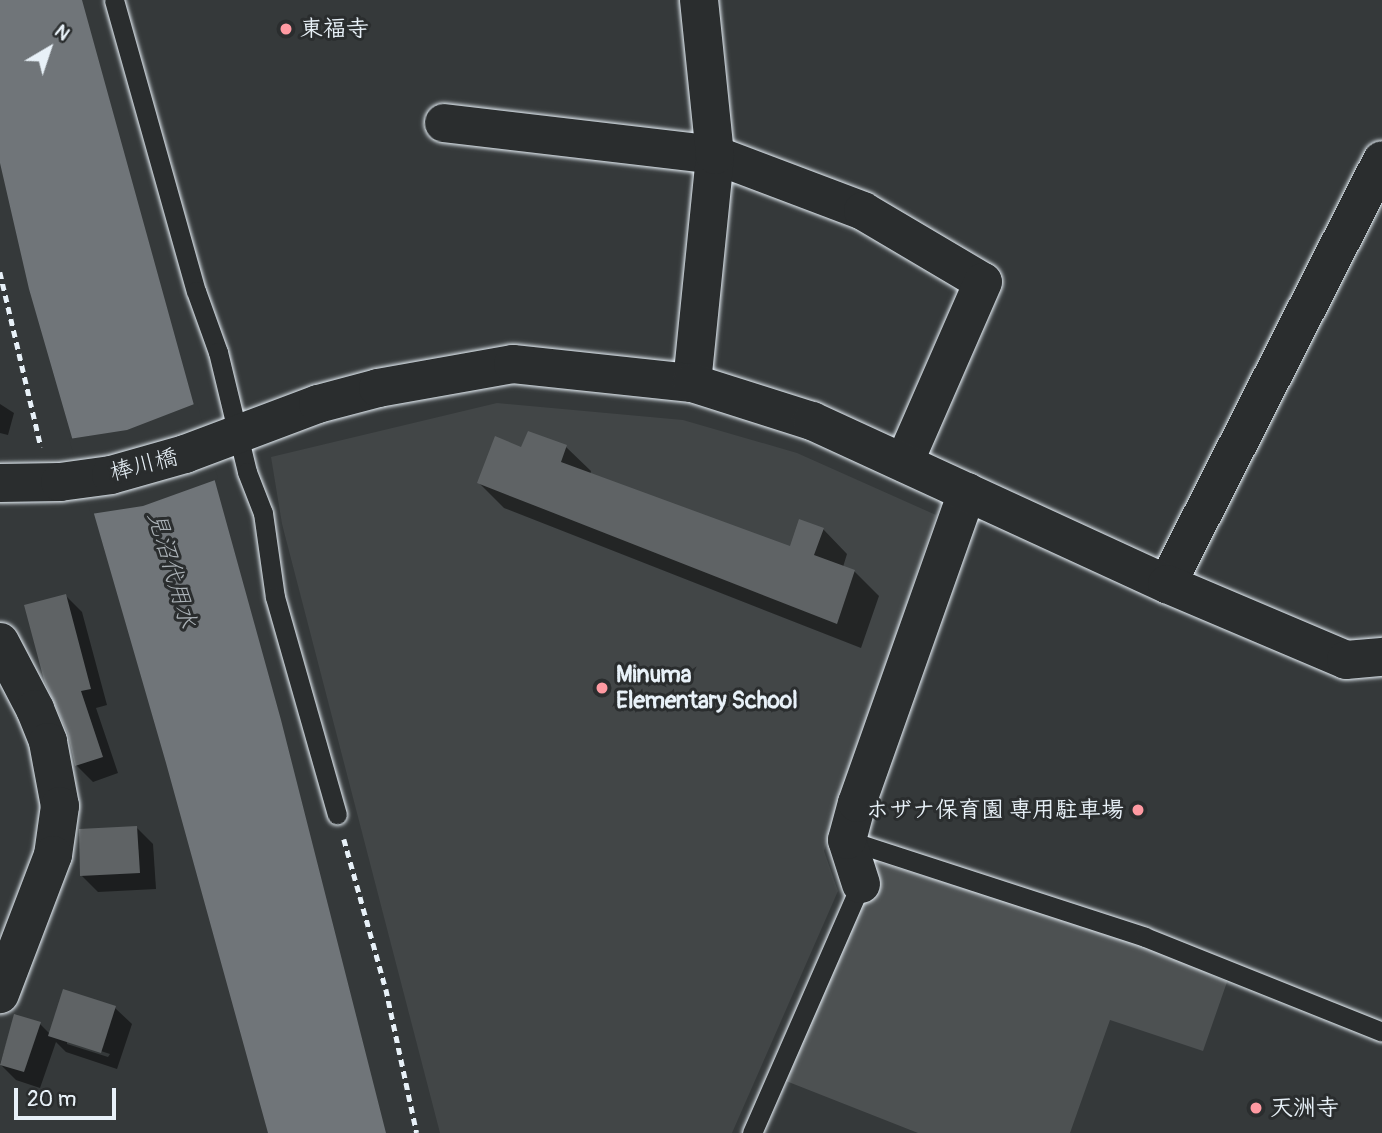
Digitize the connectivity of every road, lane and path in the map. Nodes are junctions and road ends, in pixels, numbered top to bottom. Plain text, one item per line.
1 (114, 0) edge
2 (699, 0) edge
3 (443, 123) dead end
4 (715, 155) junction
5 (1382, 161) edge
6 (0, 272) edge
7 (691, 383) junction
8 (232, 435) junction
9 (904, 463) junction
10 (53, 482) junction
11 (0, 483) edge
12 (967, 492) junction
13 (1167, 584) junction
14 (0, 642) edge
15 (1364, 658) edge
16 (1382, 680) edge
17 (337, 814) joint
18 (847, 840) junction
19 (861, 884) joint
20 (0, 994) edge
21 (1382, 1032) edge
22 (417, 1133) edge
23 (752, 1133) edge

1 - 8 lane
2 - 4 street
3 - 4 street
4 - 7 street
4 - 9 street
5 - 13 street
6 - 10 path
7 - 8 street, 棒川橋
7 - 9 street, 棒川橋
8 - 10 street, 棒川橋
8 - 17 lane
9 - 12 street, 棒川橋
10 - 11 street, 棒川橋
12 - 13 street, 棒川橋
12 - 18 street
13 - 15 street, 棒川橋
14 - 20 street
15 - 16 street, 棒川橋
17 - 22 path
18 - 19 street
18 - 21 lane
19 - 23 lane

